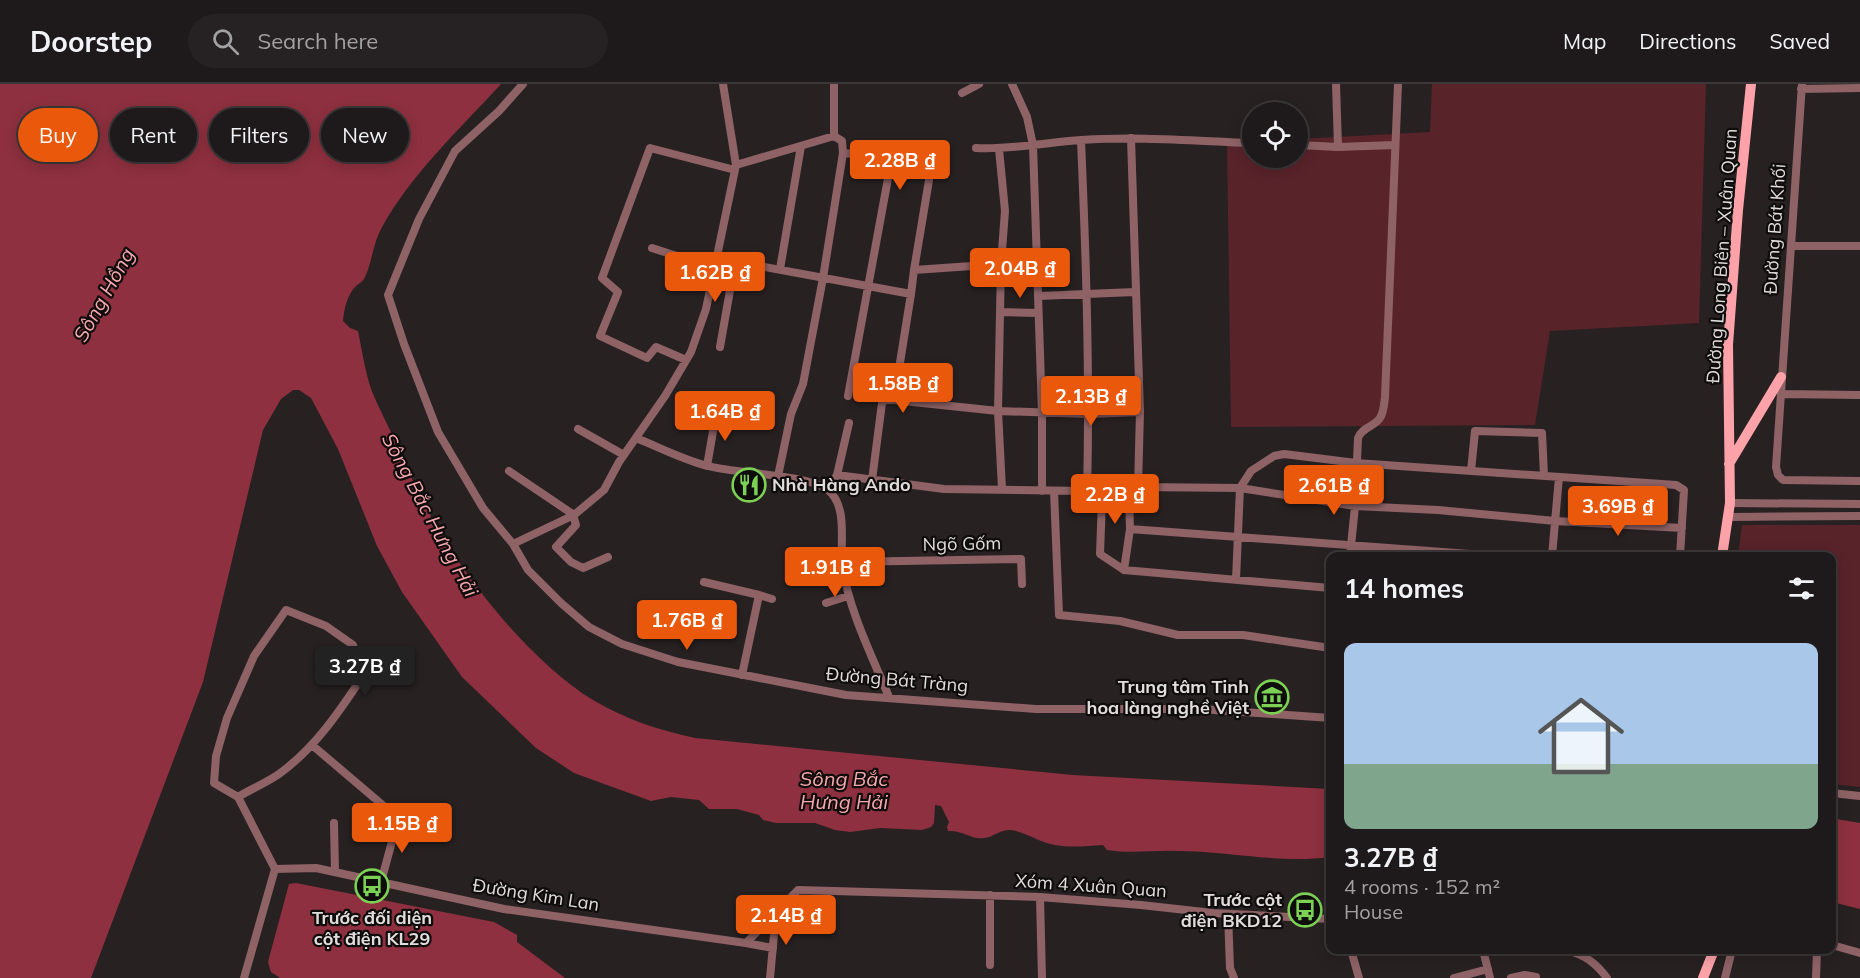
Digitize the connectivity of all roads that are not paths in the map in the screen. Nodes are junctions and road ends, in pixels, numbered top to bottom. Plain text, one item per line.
1 (523, 84) edge
2 (723, 84) edge
3 (834, 84) edge
4 (979, 84) edge
5 (1011, 84) edge
6 (1336, 84) edge
7 (1398, 84) edge
8 (1751, 84) edge
9 (1802, 86) edge
10 (1860, 88) edge
11 (962, 93) dead end
12 (834, 136) junction
13 (1131, 138) junction
14 (1081, 140) junction
15 (1242, 143) edge
16 (1395, 144) junction
17 (1033, 145) junction
18 (801, 146) junction
19 (1308, 146) edge
20 (1338, 147) junction
21 (976, 148) dead end
22 (999, 149) junction
23 (843, 153) junction
24 (735, 167) junction
25 (929, 180) dead end
26 (1791, 246) junction
27 (1860, 246) edge
28 (652, 248) dead end
29 (716, 258) junction
30 (735, 262) junction
31 (1001, 264) junction
32 (714, 268) junction
33 (780, 269) junction
34 (914, 270) junction
35 (823, 278) junction
36 (869, 287) junction
37 (1135, 292) junction
38 (911, 294) junction
39 (1087, 294) junction
40 (1038, 296) junction
41 (1002, 312) junction
42 (1038, 313) junction
43 (720, 347) dead end
44 (686, 360) junction
45 (1781, 377) junction
46 (1780, 394) junction
47 (1860, 395) edge
48 (848, 396) dead end
49 (894, 400) junction
50 (998, 411) junction
51 (1140, 412) junction
52 (1042, 413) junction
53 (716, 414) dead end
54 (1089, 414) junction
55 (849, 423) dead end
56 (578, 429) dead end
57 (636, 438) junction
58 (624, 455) junction
59 (1356, 463) junction
60 (1729, 464) junction
61 (707, 466) junction
62 (509, 471) dead end
63 (1471, 471) junction
64 (778, 476) junction
65 (837, 476) junction
66 (1544, 476) junction
67 (1559, 477) junction
68 (872, 480) junction
69 (1860, 481) edge
70 (1138, 487) junction
71 (1240, 488) junction
72 (1002, 489) junction
73 (828, 490) junction
74 (1042, 491) junction
75 (1054, 491) junction
76 (1087, 491) junction
77 (1129, 496) junction
78 (1102, 500) junction
79 (1730, 503) junction
80 (1860, 504) edge
81 (1355, 506) junction
82 (574, 515) junction
83 (1860, 516) edge
84 (1728, 517) junction
85 (1555, 521) junction
86 (1682, 528) junction
87 (1130, 529) junction
88 (1239, 538) junction
89 (513, 544) junction
90 (1351, 546) junction
91 (1350, 552) edge
92 (1439, 552) edge
93 (1552, 552) edge
94 (1680, 552) edge
95 (1723, 552) edge
96 (608, 557) dead end
97 (842, 562) junction
98 (1124, 570) junction
99 (1236, 579) junction
100 (704, 582) dead end
101 (1022, 584) dead end
102 (1326, 588) edge
103 (759, 595) junction
104 (848, 596) junction
105 (772, 599) dead end
106 (826, 603) dead end
107 (1326, 647) edge
108 (742, 675) junction
109 (889, 697) junction
110 (1326, 718) edge
111 (312, 745) junction
112 (1836, 793) edge
113 (1860, 796) edge
114 (238, 797) junction
115 (334, 823) dead end
116 (403, 826) junction
117 (424, 828) dead end
118 (275, 869) junction
119 (335, 872) junction
120 (381, 882) junction
121 (990, 895) junction
122 (1040, 897) junction
123 (776, 912) junction
124 (1228, 914) junction
125 (1326, 919) edge
126 (746, 943) junction
127 (1836, 946) edge
128 (773, 948) junction
129 (1860, 953) edge
130 (1352, 954) edge
131 (1484, 954) edge
132 (1582, 954) edge
133 (1712, 954) edge
134 (1731, 954) edge
135 (1817, 954) edge
136 (990, 965) dead end
137 (1488, 969) junction
138 (1536, 977) edge
139 (244, 978) edge
140 (770, 978) edge
141 (1042, 978) edge
142 (1234, 978) edge
143 (1359, 978) edge
144 (1454, 978) edge
145 (1490, 978) edge
146 (1511, 978) edge
147 (1607, 978) edge
148 (1703, 978) edge
149 (1725, 978) edge
150 (1816, 978) edge

1 - 89 street, Đường Bát Tràng
2 - 24 street
3 - 12 street
4 - 11 street
5 - 17 street
6 - 20 street
7 - 16 street
8 - 60 main road, Đường Long Biên – Xuân Quan
9 - 10 street
9 - 26 street, Đường Bát Khối
12 - 18 street
12 - 23 street
13 - 14 street
13 - 15 street
13 - 37 street
14 - 17 street
14 - 39 street
16 - 20 street
16 - 59 street
17 - 22 street
17 - 40 street
18 - 24 street
18 - 33 street
19 - 20 street
21 - 22 street
22 - 31 street
23 - 35 street
23 - 36 street
24 - 29 street
24 - 44 street
25 - 34 street
26 - 27 street
26 - 45 street, Đường Bát Khối
28 - 32 street
29 - 30 street
29 - 32 street
30 - 33 street
30 - 43 street
31 - 34 street
31 - 41 street
32 - 44 street
33 - 35 street
34 - 38 street
35 - 36 street
35 - 64 street
36 - 38 street
36 - 48 street
37 - 39 street
37 - 51 street
38 - 49 street
39 - 40 street
39 - 54 street
40 - 42 street
41 - 42 street
41 - 50 street
42 - 52 street
44 - 57 street
45 - 46 street, Đường Bát Khối
45 - 60 main road
46 - 47 street
46 - 69 street, Đường Bát Khối
49 - 50 street
49 - 68 street
50 - 52 street
50 - 72 street
51 - 54 street
51 - 70 street
52 - 54 street
52 - 74 street
53 - 61 street
54 - 76 street
55 - 65 street
56 - 58 street
57 - 58 street
57 - 61 street
58 - 82 street
59 - 63 street
59 - 71 street
59 - 81 street
60 - 79 main road, Đường Long Biên – Xuân Quan
61 - 64 street
62 - 82 street
63 - 66 street
63 - 66 street
64 - 73 street
65 - 68 street
65 - 73 street
66 - 67 street
67 - 85 street
67 - 86 street
68 - 72 street
70 - 71 street
70 - 77 street
71 - 81 street
71 - 88 street
72 - 74 street
73 - 97 street
74 - 75 street
75 - 76 street
75 - 107 street
76 - 78 street
77 - 78 street
77 - 87 street
78 - 98 street
79 - 80 street
79 - 84 main road, Đường Long Biên – Xuân Quan
81 - 85 street
81 - 90 street
82 - 89 street
82 - 96 street
83 - 84 street
84 - 95 main road, Đường Long Biên – Xuân Quan
85 - 86 street
85 - 93 street
86 - 94 street
87 - 88 street
87 - 98 street
88 - 90 street
88 - 99 street
89 - 108 street, Đường Bát Tràng
90 - 91 street
90 - 92 street
97 - 101 street, Ngõ Gốm
97 - 104 street
98 - 99 street
99 - 102 street
100 - 103 street
103 - 105 street
103 - 108 street
104 - 106 street
104 - 109 street
108 - 109 street, Đường Bát Tràng
109 - 110 street, Đường Bát Tràng
111 - 114 street
111 - 114 street
111 - 116 street
112 - 113 street
114 - 118 street
115 - 119 street
116 - 117 street
116 - 120 street
118 - 119 street, Đường Kim Lan
118 - 139 street
119 - 120 street, Đường Kim Lan
120 - 126 street, Đường Kim Lan
121 - 122 street, Xóm 4 Xuân Quan
121 - 123 street, Xóm 4 Xuân Quan
121 - 136 street
122 - 124 street, Xóm 4 Xuân Quan
122 - 141 street
123 - 126 street
123 - 128 street
124 - 125 street, Xóm 4 Xuân Quan
124 - 142 street
126 - 128 street, Đường Kim Lan
127 - 129 street
128 - 140 street
130 - 143 street
131 - 137 street
132 - 147 street
133 - 148 main road
134 - 149 street
135 - 150 street
137 - 144 street
137 - 145 street
138 - 146 street

